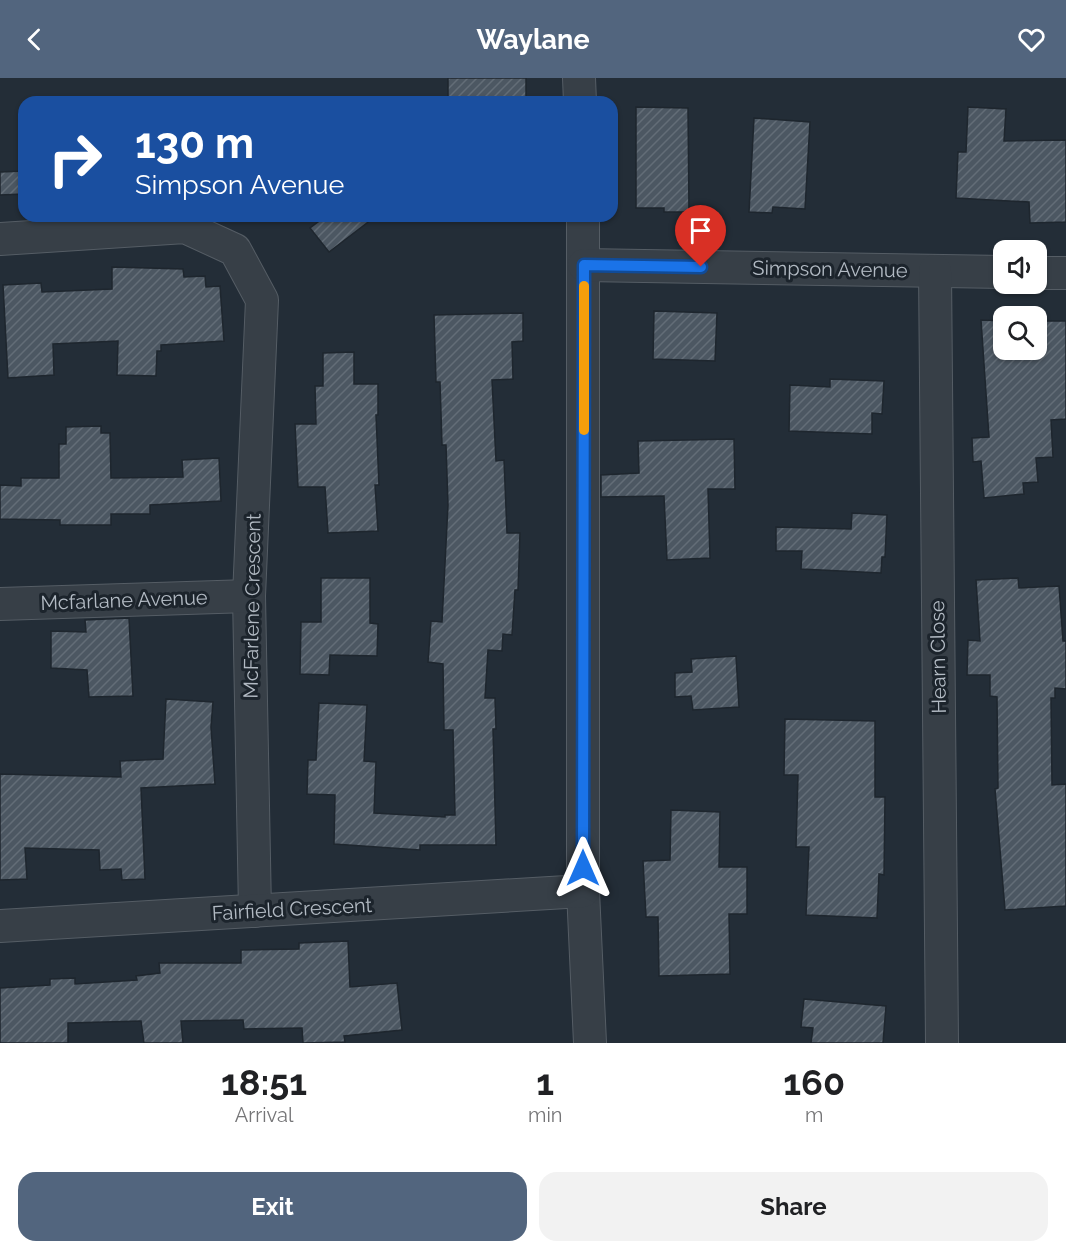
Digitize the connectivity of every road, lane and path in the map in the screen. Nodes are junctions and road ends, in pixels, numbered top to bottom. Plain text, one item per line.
1 (579, 78) edge
2 (580, 96) edge
3 (583, 222) edge
4 (0, 239) edge
5 (584, 265) junction
6 (935, 271) junction
7 (993, 272) edge
8 (1047, 273) edge
9 (1066, 273) edge
10 (249, 596) junction
11 (0, 604) edge
12 (583, 891) junction
13 (255, 911) junction
14 (0, 926) edge
15 (590, 1043) edge
16 (942, 1043) edge

1 - 2 street
3 - 5 street
4 - 10 street, McFarlene Crescent
5 - 6 street, Simpson Avenue
5 - 12 street
6 - 7 street, Simpson Avenue
6 - 16 street, Hearn Close
8 - 9 street
10 - 11 street, Mcfarlane Avenue
10 - 13 street, McFarlene Crescent
12 - 13 street, Fairfield Crescent
12 - 15 street
13 - 14 street, Fairfield Crescent

